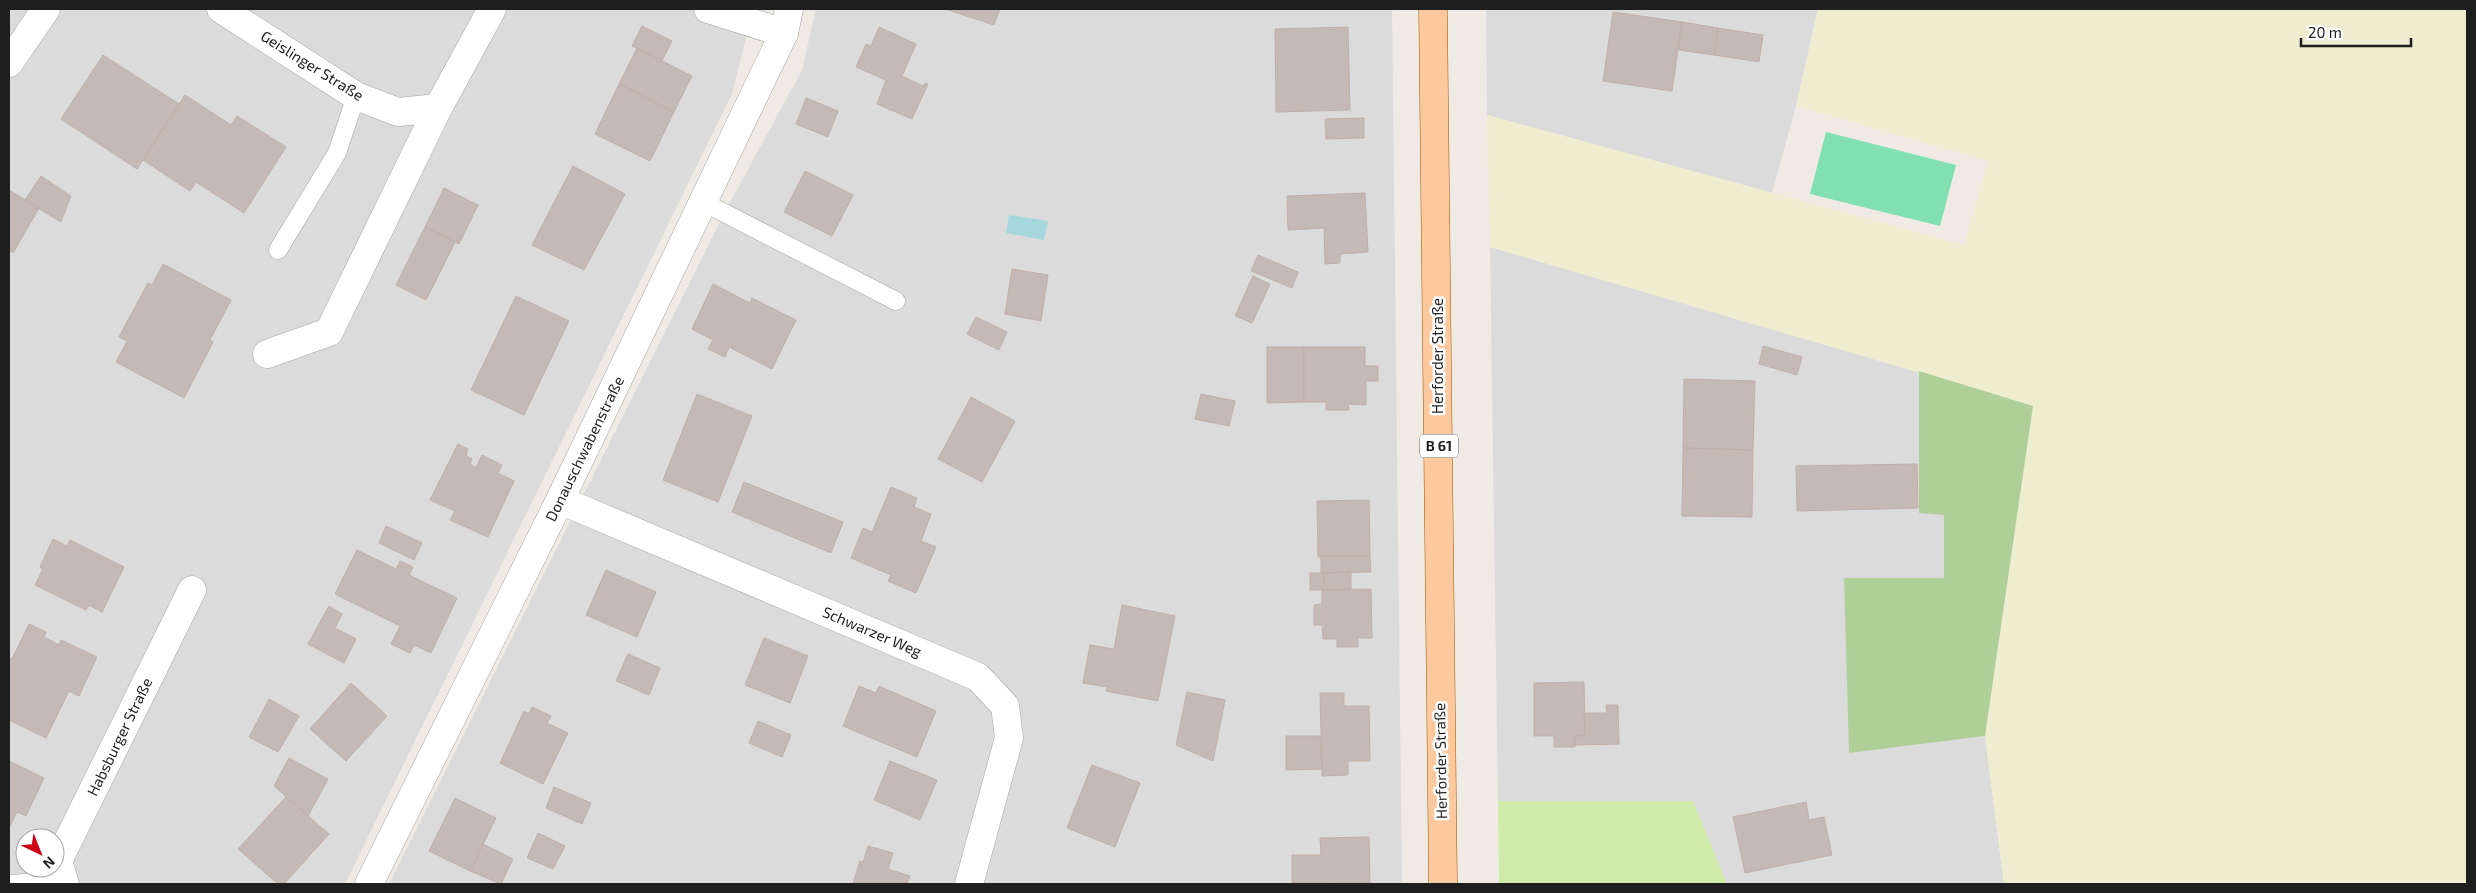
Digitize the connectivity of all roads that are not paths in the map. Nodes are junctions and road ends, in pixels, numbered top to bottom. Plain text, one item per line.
1 (46, 9) edge
2 (221, 9) edge
3 (492, 9) edge
4 (708, 9) edge
5 (1433, 9) edge
6 (786, 21) edge
7 (9, 63) edge
8 (356, 96) junction
9 (438, 108) junction
10 (703, 202) junction
11 (278, 250) dead end
12 (896, 301) dead end
13 (267, 354) dead end
14 (560, 500) junction
15 (192, 590) dead end
16 (64, 882) edge
17 (11, 884) edge
18 (369, 884) edge
19 (969, 884) edge
20 (1443, 884) edge

1 - 7 street
2 - 8 street, Geislinger Straße
3 - 9 street
4 - 6 street
5 - 20 main road, Herforder Straße / B 61
6 - 10 street, Donauschwabenstraße
8 - 9 street, Geislinger Straße
8 - 11 lane
9 - 13 street
10 - 12 lane
10 - 14 street, Donauschwabenstraße
14 - 18 street, Donauschwabenstraße
14 - 19 street, Schwarzer Weg
15 - 16 street, Habsburger Straße
16 - 17 lane

